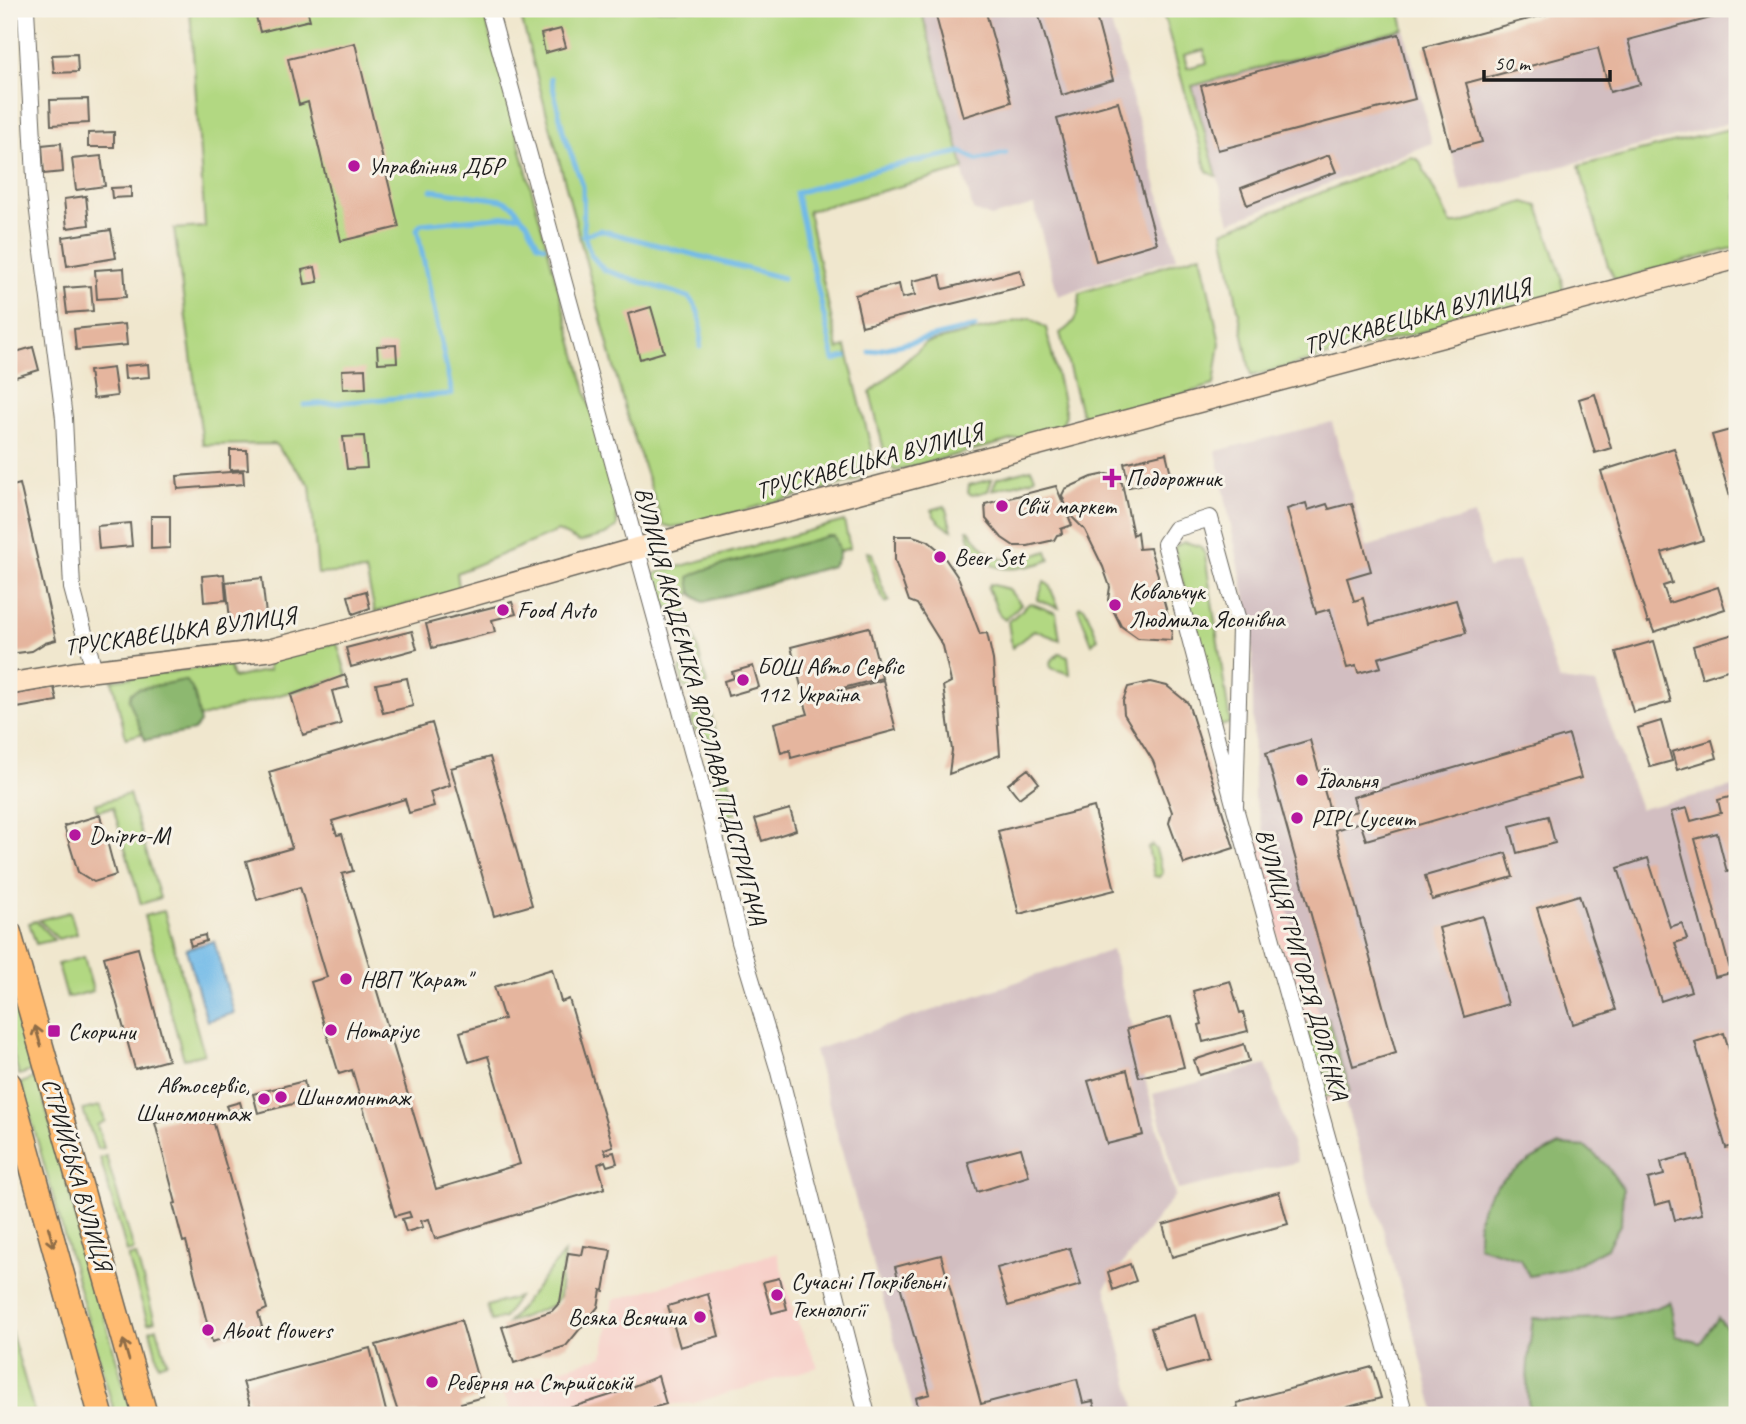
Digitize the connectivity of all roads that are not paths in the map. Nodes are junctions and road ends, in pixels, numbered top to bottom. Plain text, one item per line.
1 (26, 9) edge
2 (489, 9) edge
3 (1737, 258) edge
4 (635, 549) junction
5 (94, 670) junction
6 (9, 684) edge
7 (1236, 808) junction
8 (9, 933) edge
9 (9, 1084) edge
10 (101, 1415) edge
11 (145, 1415) edge
12 (867, 1415) edge
13 (1405, 1415) edge

1 - 5 street
2 - 4 street, ВУЛИЦЯ АКАДЕМІКА ЯРОСЛАВА ПІДСТРИГАЧА
3 - 4 street, ТРУСКАВЕЦЬКА ВУЛИЦЯ
4 - 5 street, ТРУСКАВЕЦЬКА ВУЛИЦЯ
4 - 12 street, ВУЛИЦЯ АКАДЕМІКА ЯРОСЛАВА ПІДСТРИГАЧА
5 - 6 street, ТРУСКАВЕЦЬКА ВУЛИЦЯ
7 - 7 street, ВУЛИЦЯ ГРИГОРІЯ ДОЛЕНКА
7 - 13 street, ВУЛИЦЯ ГРИГОРІЯ ДОЛЕНКА
11 -> 8 main road, СТРИЙСЬКА ВУЛИЦЯ
9 -> 10 main road, СТРИЙСЬКА ВУЛИЦЯ

